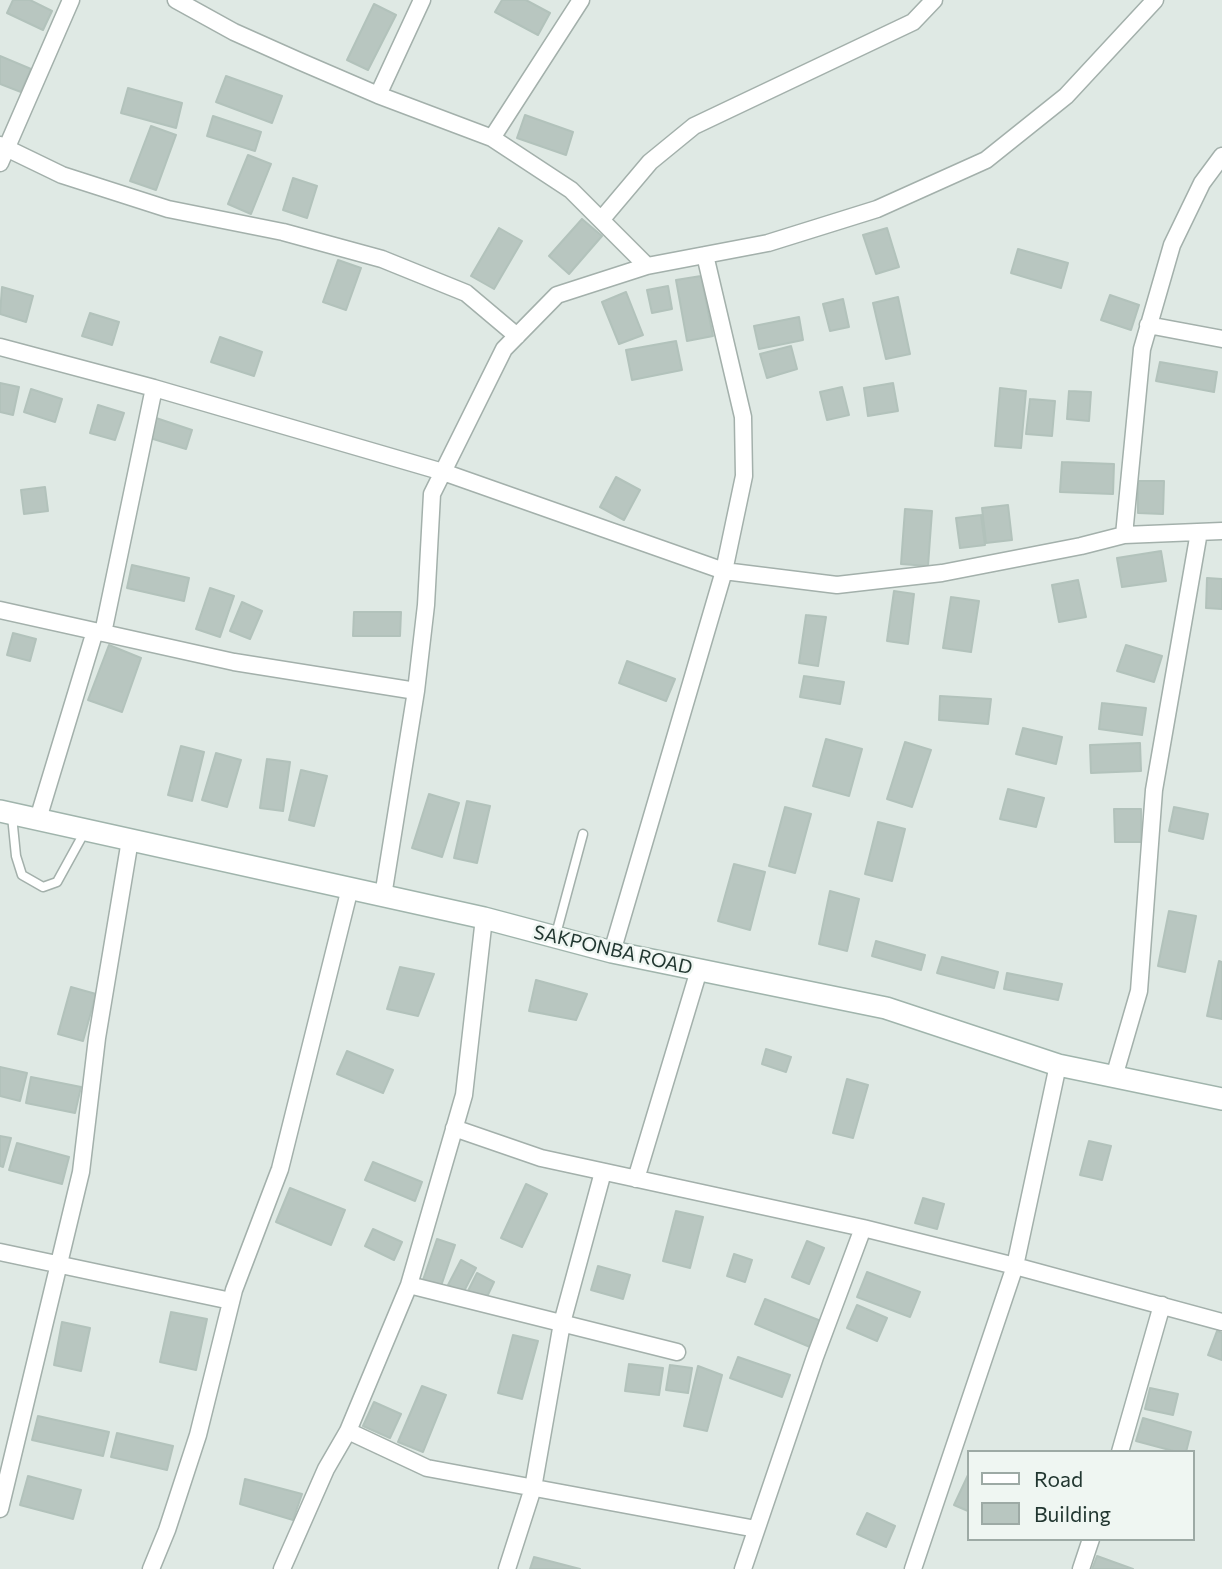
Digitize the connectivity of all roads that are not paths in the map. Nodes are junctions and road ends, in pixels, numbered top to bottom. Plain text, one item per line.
1 (176, 0) edge
2 (422, 0) edge
3 (581, 0) edge
4 (934, 0) edge
5 (1155, 0) edge
6 (69, 1) edge
7 (378, 95) junction
8 (492, 138) junction
9 (2, 152) edge
10 (1222, 156) edge
11 (601, 220) junction
12 (705, 255) junction
13 (647, 266) junction
14 (1148, 325) junction
15 (517, 336) junction
16 (1222, 339) edge
17 (0, 347) edge
18 (154, 388) junction
19 (443, 472) junction
20 (1222, 531) edge
21 (1199, 533) junction
22 (1124, 535) junction
23 (724, 571) junction
24 (0, 610) edge
25 (99, 632) junction
26 (416, 691) junction
27 (6, 812) edge
28 (38, 819) junction
29 (85, 830) junction
30 (583, 834) dead end
31 (130, 839) junction
32 (350, 888) junction
33 (383, 896) junction
34 (484, 918) junction
35 (556, 937) junction
36 (612, 952) junction
37 (699, 970) junction
38 (1058, 1065) junction
39 (1114, 1077) junction
40 (1222, 1099) edge
41 (454, 1128) junction
42 (603, 1172) junction
43 (636, 1179) junction
44 (863, 1228) junction
45 (0, 1252) edge
46 (57, 1266) junction
47 (1015, 1266) junction
48 (409, 1285) junction
49 (231, 1301) junction
50 (1162, 1306) junction
51 (1222, 1322) edge
52 (562, 1323) junction
53 (677, 1352) dead end
54 (348, 1431) junction
55 (1121, 1450) edge
56 (533, 1488) junction
57 (0, 1508) edge
58 (756, 1529) junction
59 (1090, 1541) edge
60 (151, 1569) edge
61 (282, 1569) edge
62 (507, 1569) edge
63 (743, 1569) edge
64 (913, 1569) edge
65 (1081, 1569) edge

1 - 7 street
2 - 7 street
3 - 8 street
4 - 11 street
5 - 12 street
6 - 9 street
7 - 8 street
8 - 11 street
9 - 15 street
10 - 14 street
11 - 13 street
12 - 13 street
12 - 23 street
13 - 15 street
14 - 16 street
14 - 22 street
15 - 19 street
17 - 18 street
18 - 19 street
18 - 25 street
19 - 23 street
19 - 26 street
20 - 21 street
21 - 22 street
21 - 39 street
22 - 23 street
23 - 36 street
24 - 25 street
25 - 26 street
25 - 28 street
26 - 33 street
27 - 28 main road, SAKPONBA ROAD
27 - 29 lane
28 - 29 main road, SAKPONBA ROAD
29 - 31 main road, SAKPONBA ROAD
30 - 35 lane
31 - 32 main road, SAKPONBA ROAD
31 - 46 street
32 - 33 main road, SAKPONBA ROAD
32 - 49 street
33 - 34 main road, SAKPONBA ROAD
34 - 35 main road, SAKPONBA ROAD
34 - 41 street
35 - 36 main road, SAKPONBA ROAD
36 - 37 main road, SAKPONBA ROAD
37 - 38 main road, SAKPONBA ROAD
37 - 43 street
38 - 39 main road, SAKPONBA ROAD
38 - 47 street
39 - 40 main road, SAKPONBA ROAD
41 - 42 street
41 - 48 street
42 - 43 street
42 - 52 street
43 - 44 street
44 - 47 street
44 - 58 street
45 - 46 street
46 - 49 street
46 - 57 street
47 - 50 street
47 - 64 street
48 - 52 street
48 - 54 street
49 - 60 street
50 - 51 street
50 - 55 street
52 - 53 street
52 - 56 street
54 - 56 street
54 - 61 street
56 - 58 street
56 - 62 street
58 - 63 street
59 - 65 street

